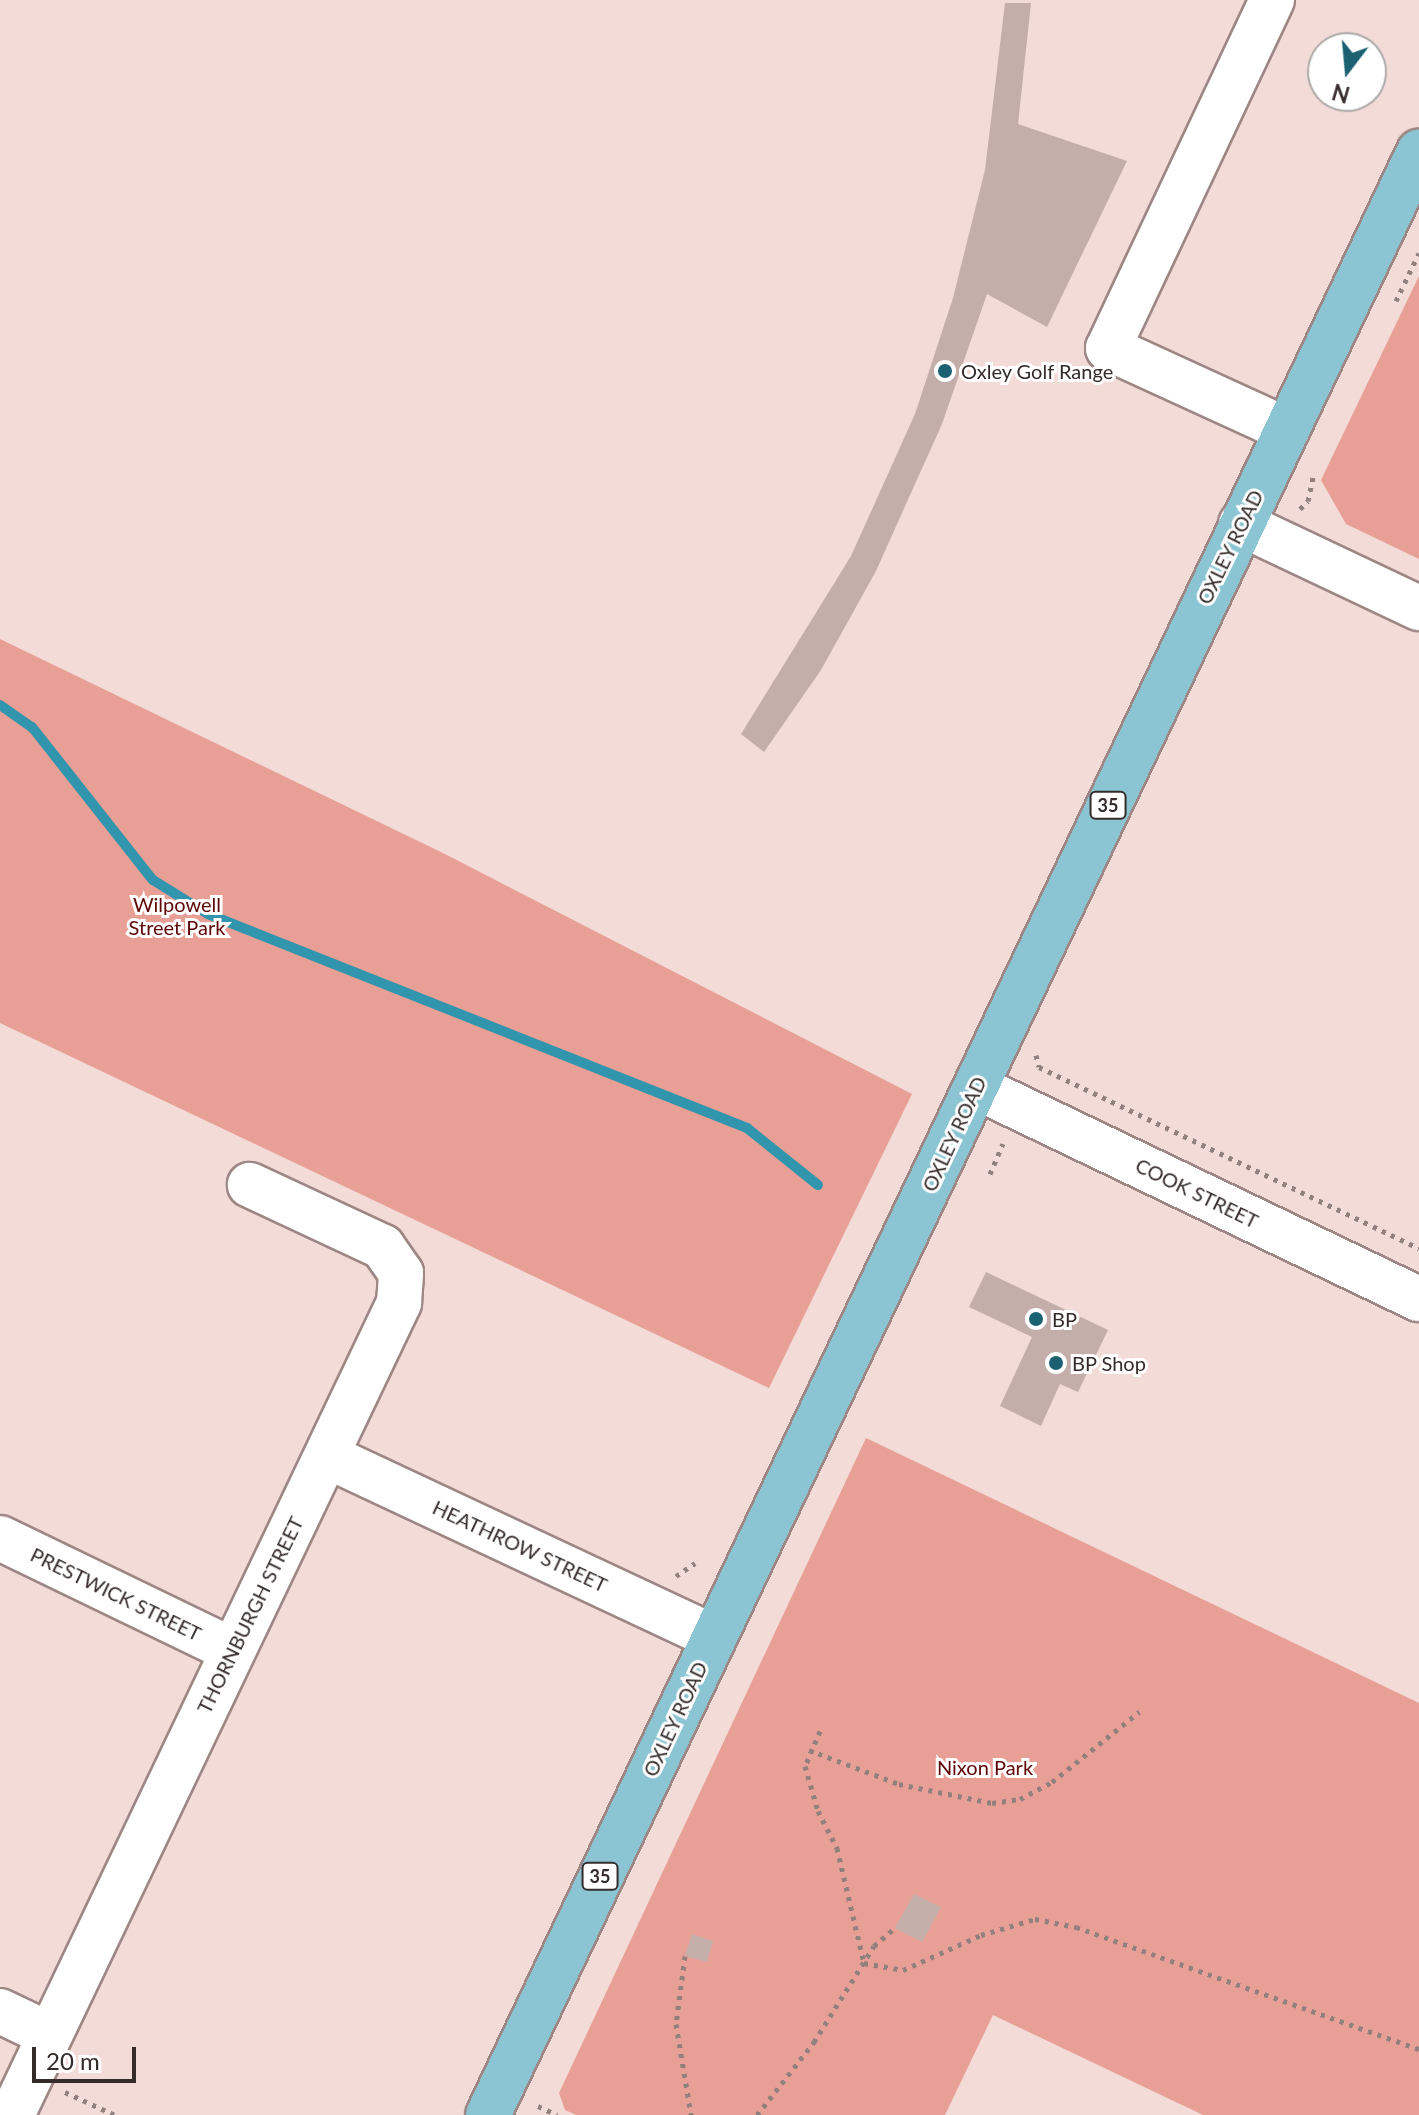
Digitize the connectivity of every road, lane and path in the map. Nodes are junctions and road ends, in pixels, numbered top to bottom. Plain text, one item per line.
1 (1272, 0) edge
2 (1419, 152) edge
3 (1419, 253) edge
4 (1393, 307) dead end
5 (1287, 430) junction
6 (1317, 466) dead end
7 (1241, 524) junction
8 (1282, 543) junction
9 (1419, 608) edge
10 (1041, 1044) dead end
11 (976, 1087) junction
12 (250, 1185) dead end
13 (1419, 1248) edge
14 (1419, 1299) edge
15 (327, 1456) junction
16 (0, 1538) edge
17 (713, 1637) junction
18 (232, 1650) junction
19 (1139, 1712) dead end
20 (820, 1731) dead end
21 (809, 1750) junction
22 (895, 1928) dead end
23 (685, 1956) dead end
24 (864, 1963) junction
25 (0, 2011) edge
26 (50, 2035) junction
27 (1419, 2049) edge
28 (31, 2077) junction
29 (538, 2106) dead end
30 (12, 2115) edge
31 (115, 2115) edge
32 (488, 2115) edge
33 (557, 2115) edge
34 (691, 2115) edge
35 (757, 2115) edge

1 - 5 street
2 - 5 main road, OXLEY ROAD / 35
3 - 4 path
5 - 7 main road, OXLEY ROAD / 35
6 - 8 path
7 - 8 street
7 - 11 main road, OXLEY ROAD / 35
8 - 9 street
10 - 13 path
11 - 14 street, COOK STREET
11 - 17 main road, OXLEY ROAD / 35
12 - 15 street, THORNBURGH STREET
15 - 17 street, HEATHROW STREET
15 - 18 street, THORNBURGH STREET
16 - 18 street, PRESTWICK STREET
17 - 32 main road, OXLEY ROAD / 35
18 - 26 street, THORNBURGH STREET
19 - 21 path
20 - 21 path
21 - 24 path
22 - 24 path
23 - 34 path
24 - 27 path
24 - 35 path
25 - 26 street
26 - 28 street, THORNBURGH STREET
28 - 30 street, THORNBURGH STREET
28 - 31 path
29 - 33 path

